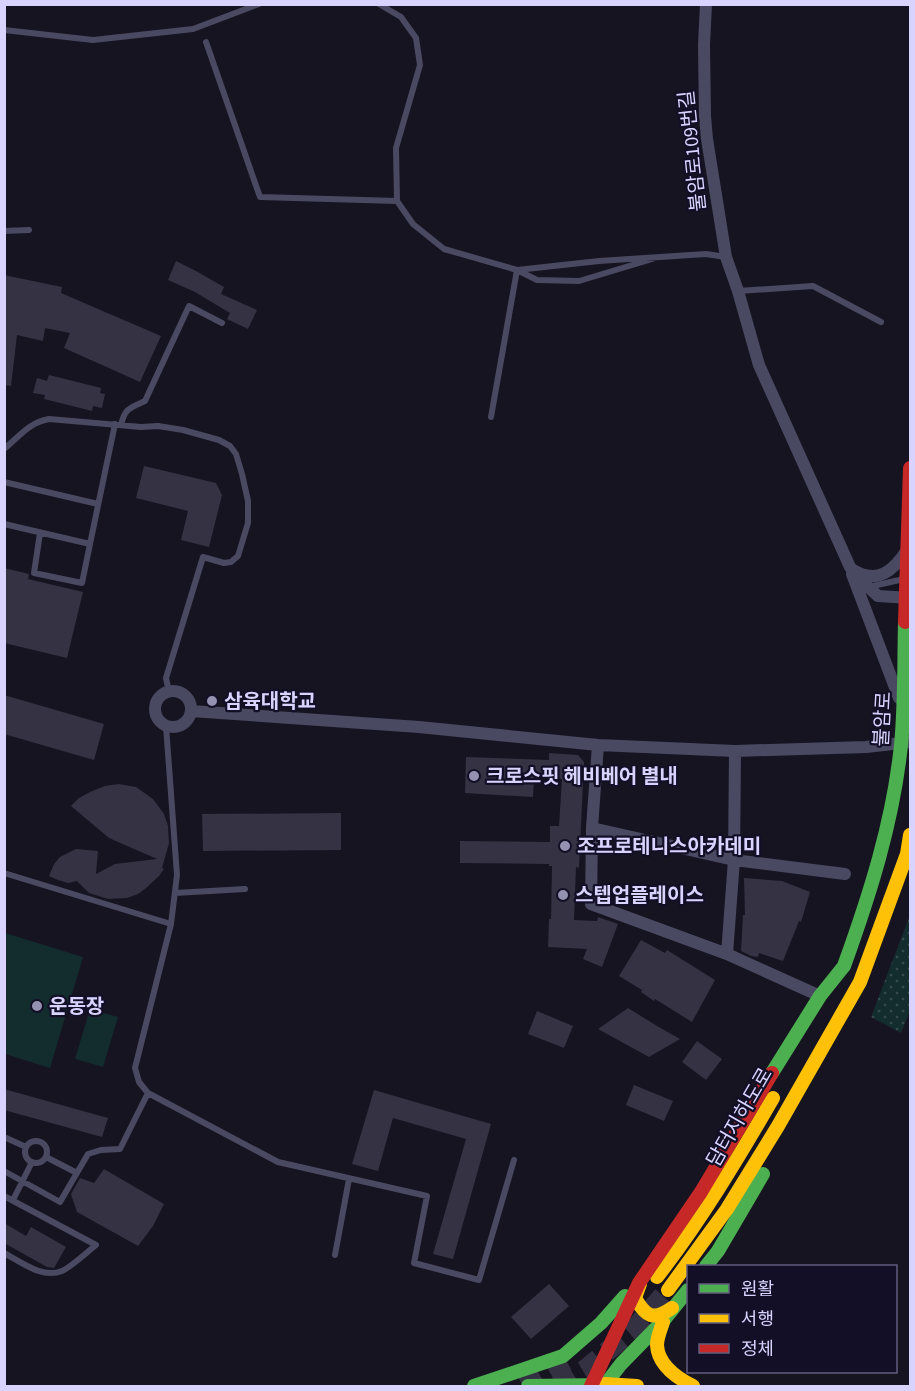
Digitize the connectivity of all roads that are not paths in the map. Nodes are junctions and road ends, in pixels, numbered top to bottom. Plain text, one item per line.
1 (259, 4) edge
2 (379, 4) edge
3 (706, 4) edge
4 (4, 30) edge
5 (206, 42) dead end
6 (397, 201) junction
7 (29, 230) dead end
8 (4, 231) edge
9 (659, 257) junction
10 (726, 257) junction
11 (517, 270) junction
12 (738, 291) junction
13 (881, 322) dead end
14 (222, 323) dead end
15 (491, 417) dead end
16 (118, 425) junction
17 (5, 451) edge
18 (910, 468) edge
19 (4, 482) edge
20 (98, 504) junction
21 (4, 524) edge
22 (40, 533) junction
23 (90, 544) junction
24 (908, 549) junction
25 (850, 567) junction
26 (909, 578) edge
27 (868, 587) junction
28 (908, 598) edge
29 (169, 692) junction
30 (902, 705) junction
31 (191, 711) junction
32 (166, 726) junction
33 (906, 742) edge
34 (597, 745) junction
35 (735, 751) junction
36 (592, 828) junction
37 (910, 835) edge
38 (734, 860) junction
39 (4, 873) edge
40 (845, 874) dead end
41 (245, 889) dead end
42 (175, 892) junction
43 (171, 924) junction
44 (727, 954) junction
45 (844, 966) junction
46 (860, 982) junction
47 (820, 996) junction
48 (148, 1093) junction
49 (4, 1137) edge
50 (26, 1147) junction
51 (46, 1157) junction
52 (514, 1160) dead end
53 (32, 1162) junction
54 (4, 1172) edge
55 (77, 1173) junction
56 (349, 1179) junction
57 (22, 1181) junction
58 (4, 1196) edge
59 (13, 1200) junction
60 (4, 1253) edge
61 (335, 1255) dead end
62 (707, 1265) edge
63 (652, 1274) junction
64 (668, 1290) tunnel mouth
65 (687, 1291) edge
66 (678, 1303) junction
67 (663, 1321) junction
68 (474, 1386) edge
69 (528, 1386) edge
70 (598, 1386) edge
71 (637, 1386) edge
72 (693, 1386) edge

1 - 4 lane
2 - 6 lane
3 - 10 street, 불암로109번길
5 - 6 lane
6 - 11 lane
7 - 8 lane
9 - 10 lane
9 - 11 lane
9 - 11 lane
10 - 12 street, 불암로109번길
11 - 15 lane
12 - 13 lane
12 - 25 street, 불암로109번길
14 - 16 lane
16 - 17 lane
16 - 20 lane
16 - 29 lane
18 - 24 main road, 불암로
19 - 20 lane
20 - 23 lane
21 - 22 lane
22 - 23 lane
22 - 23 lane
24 - 25 street
24 - 26 main road, 불암로
25 - 27 street
25 - 30 street
26 - 27 lane
26 - 28 main road, 불암로
27 - 28 street
28 - 30 main road, 불암로
29 - 31 street
29 - 32 street
30 - 33 main road, 불암로
31 - 32 street
31 - 34 street
32 - 42 lane
33 - 35 street
33 - 45 main road, 불암로
34 - 35 street
34 - 36 street
35 - 38 street
36 - 38 street
36 - 44 street
37 - 46 main road
38 - 40 street
38 - 44 street
39 - 43 lane
41 - 42 lane
42 - 43 lane
43 - 48 lane
44 - 47 street
45 - 47 main road
45 - 63 main road, 담터지하도로
46 - 62 main road
46 - 64 main road, 담터지하도로
47 - 63 main road
48 - 55 lane
48 - 56 lane
49 - 50 lane
50 - 51 lane
50 - 53 lane
51 - 53 lane
51 - 55 lane
52 - 56 lane
53 - 57 lane
54 - 57 lane
55 - 57 lane
56 - 61 lane
57 - 59 lane
58 - 59 lane
59 - 60 lane
63 - 66 main road
63 - 68 main road
63 - 70 main road
65 - 66 main road
66 - 67 main road
67 - 70 main road
67 - 72 main road
69 - 70 main road
70 - 71 main road

